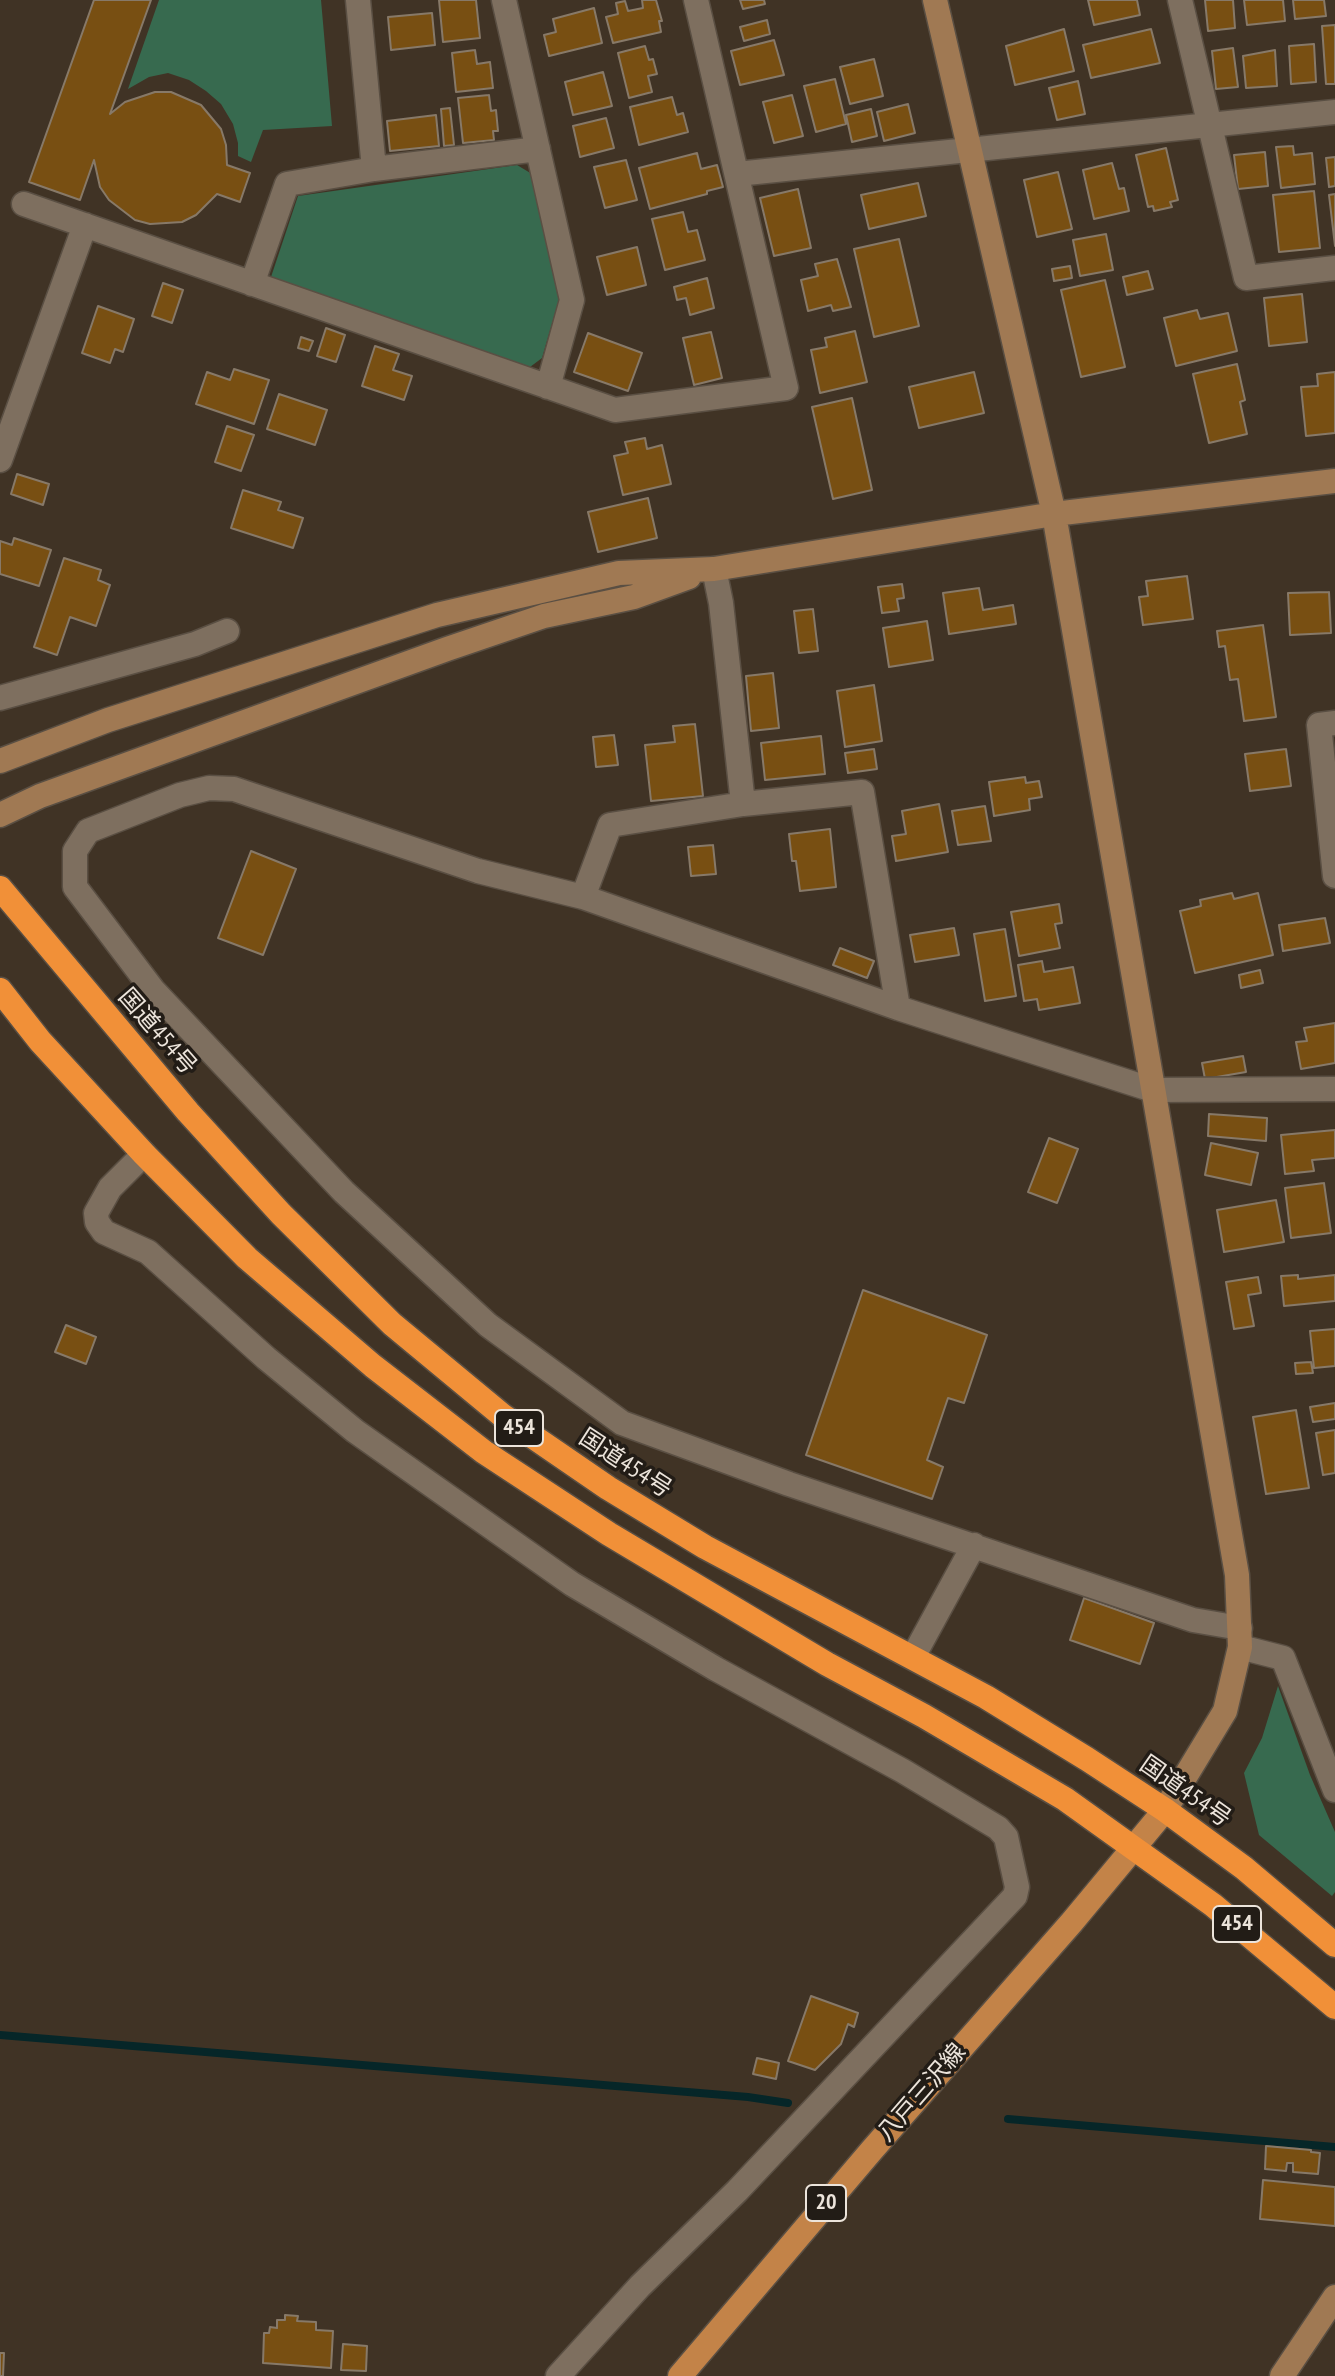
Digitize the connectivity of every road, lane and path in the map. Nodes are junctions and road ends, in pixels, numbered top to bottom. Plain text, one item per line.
1 (358, 0) edge
2 (504, 0) edge
3 (696, 0) edge
4 (935, 0) edge
5 (1180, 0) edge
6 (1335, 112) edge
7 (1210, 125) junction
8 (538, 149) junction
9 (969, 151) junction
10 (374, 169) junction
11 (737, 174) junction
12 (24, 204) dead end
13 (85, 225) junction
14 (1335, 268) edge
15 (252, 284) junction
16 (548, 387) junction
17 (0, 460) edge
18 (1335, 481) edge
19 (1054, 514) junction
20 (714, 569) junction
21 (227, 631) dead end
22 (0, 698) edge
23 (1335, 723) edge
24 (0, 761) edge
25 (743, 804) junction
26 (0, 815) edge
27 (1335, 876) edge
28 (0, 888) edge
29 (583, 897) junction
30 (0, 990) edge
31 (898, 1008) junction
32 (1335, 1089) edge
33 (1153, 1090) junction
34 (144, 1154) junction
35 (974, 1545) junction
36 (1240, 1638) junction
37 (913, 1657) junction
38 (1335, 1790) edge
39 (1165, 1810) junction
40 (1136, 1847) junction
41 (1335, 1945) edge
42 (1335, 2007) edge
43 (1335, 2297) edge
44 (558, 2376) edge
45 (680, 2376) edge
46 (1282, 2376) edge

1 - 10 street
2 - 8 street
3 - 11 street
4 - 9 street
5 - 7 street
6 - 7 street
7 - 9 street
7 - 14 street
8 - 10 street
8 - 16 street
9 - 11 street
9 - 19 street
10 - 15 street
11 - 16 street
12 - 13 street
13 - 15 street
13 - 17 street
15 - 16 street
18 - 19 street
19 - 20 street
19 - 33 street
20 - 24 street
20 - 25 street
20 - 26 street
21 - 22 street
23 - 27 street
25 - 29 street
25 - 31 street
28 - 37 highway, 国道454号 / 454
29 - 31 street
29 - 35 street
30 - 34 highway, 454
31 - 33 street
32 - 33 street
33 - 36 street
34 - 40 highway, 454
34 - 44 street
35 - 36 street
35 - 37 street
36 - 38 street
36 - 39 street
37 - 39 highway, 国道454号 / 454
39 - 40 main road, 八戸三沢線 / 20
39 - 41 highway, 国道454号 / 454
40 - 42 highway, 454
40 - 45 main road, 八戸三沢線 / 20
43 - 46 street

